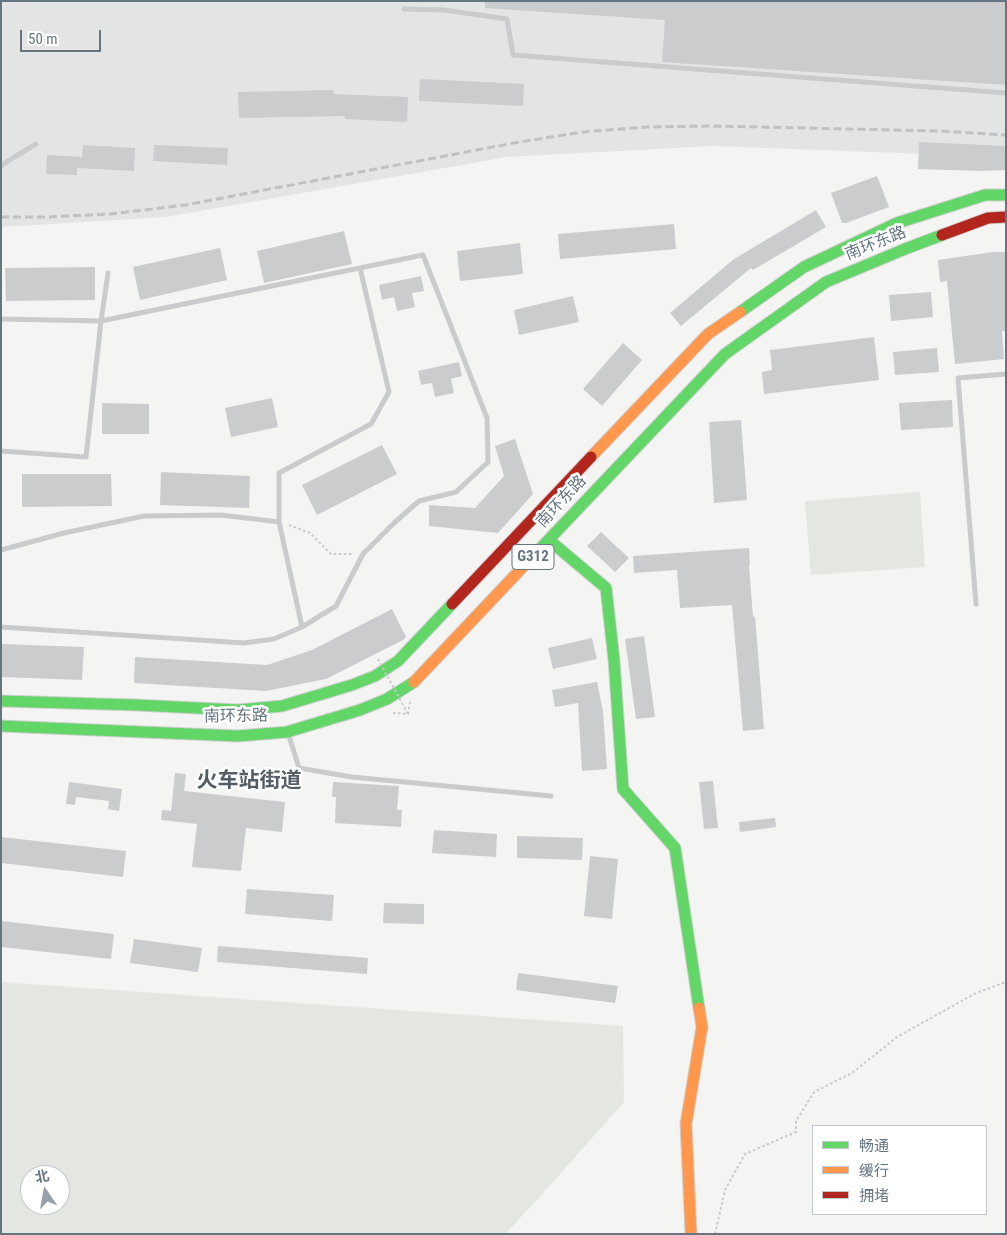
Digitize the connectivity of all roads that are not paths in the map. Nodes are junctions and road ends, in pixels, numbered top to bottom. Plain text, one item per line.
1 (404, 9) dead end
2 (1006, 93) edge
3 (36, 144) dead end
4 (1, 166) edge
5 (1006, 195) edge
6 (1006, 217) edge
7 (360, 268) junction
8 (108, 273) dead end
9 (1, 319) edge
10 (101, 321) junction
11 (1006, 374) edge
12 (1, 451) edge
13 (279, 522) junction
14 (549, 540) junction
15 (1, 550) edge
16 (976, 604) dead end
17 (1, 627) edge
18 (302, 627) junction
19 (1, 701) edge
20 (1, 726) edge
21 (287, 732) junction
22 (551, 796) dead end
23 (691, 1234) edge

1 - 2 lane
3 - 4 lane
5 - 19 main road, 南环东路 / G312
6 - 14 main road, 南环东路 / G312
7 - 10 lane
7 - 13 lane
7 - 18 lane
8 - 10 lane
9 - 10 lane
10 - 12 lane
11 - 16 lane
13 - 15 lane
13 - 18 lane
14 - 21 main road, 南环东路 / G312
14 - 23 main road
17 - 18 lane
20 - 21 main road, 南环东路 / G312
21 - 22 lane

